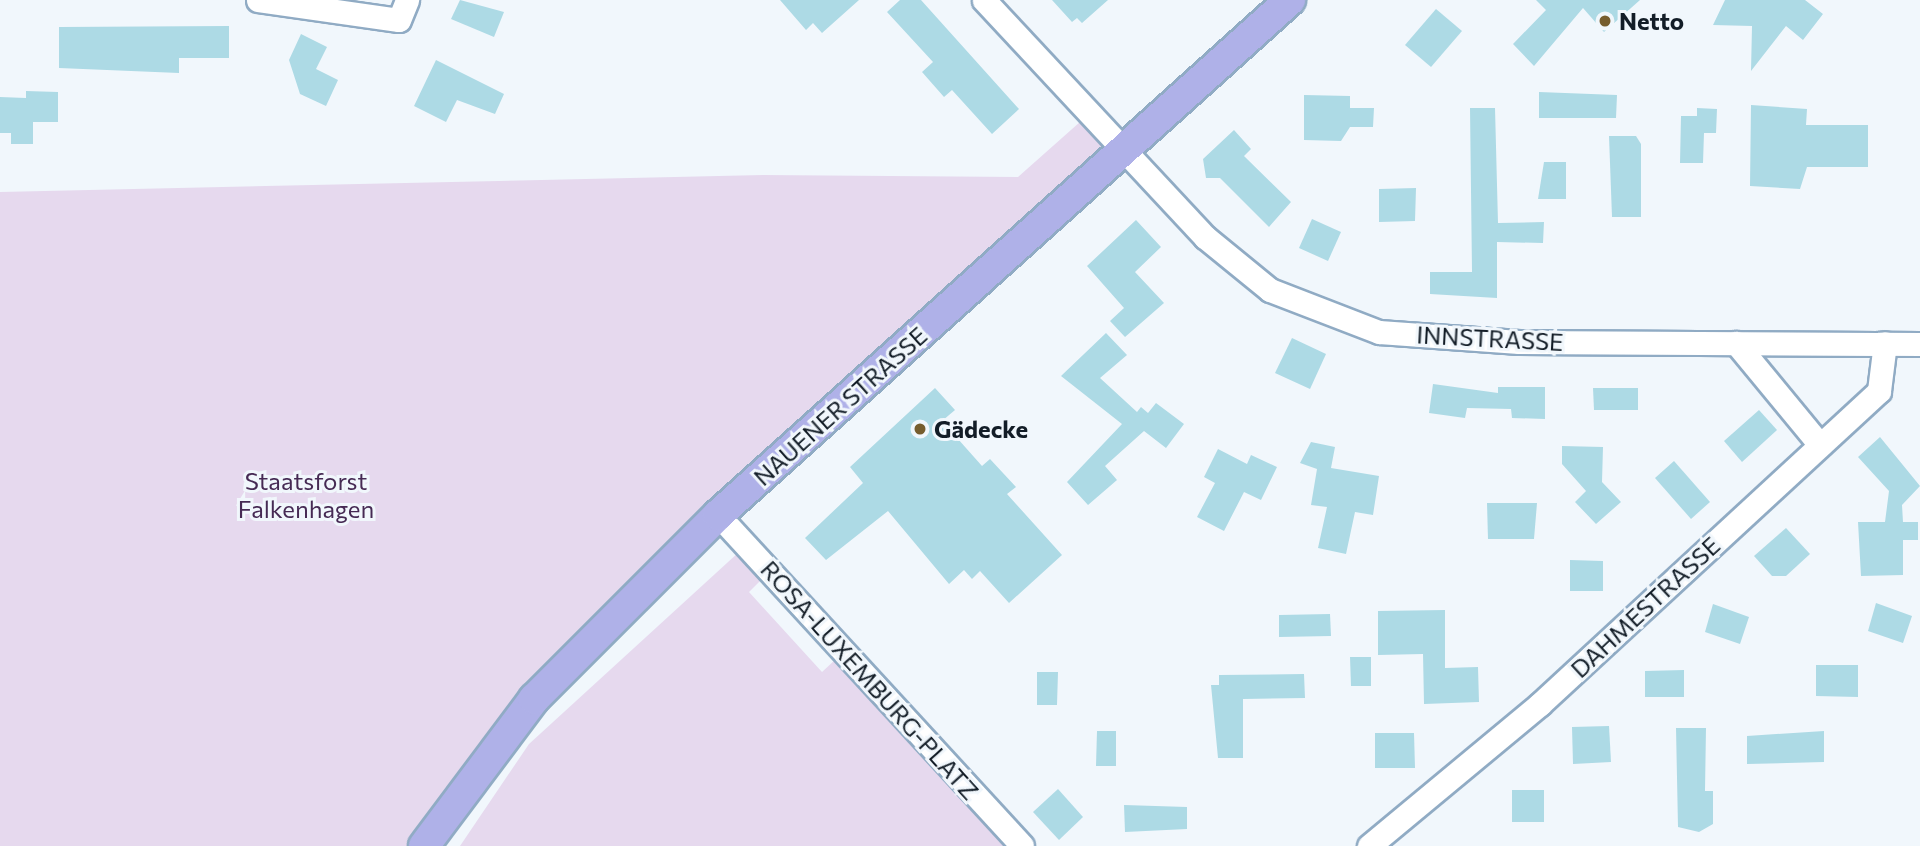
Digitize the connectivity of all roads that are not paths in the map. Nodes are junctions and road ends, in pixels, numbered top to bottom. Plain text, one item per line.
1 (258, 0) edge
2 (984, 0) edge
3 (1290, 0) edge
4 (403, 10) edge
5 (1123, 152) junction
6 (1885, 343) junction
7 (1736, 344) junction
8 (1920, 344) edge
9 (1820, 445) junction
10 (718, 515) junction
11 (424, 846) edge
12 (1022, 846) edge
13 (1369, 846) edge

1 - 4 street
2 - 5 street, INNSTRASSE
3 - 5 main road, NAUENER STRASSE
5 - 7 street, INNSTRASSE
5 - 10 main road, NAUENER STRASSE
6 - 7 street, INNSTRASSE
6 - 8 street, INNSTRASSE
6 - 9 street, DAHMESTRASSE
7 - 9 street
9 - 13 street, DAHMESTRASSE
10 - 11 main road, NAUENER STRASSE
10 - 12 street, ROSA-LUXEMBURG-PLATZ

